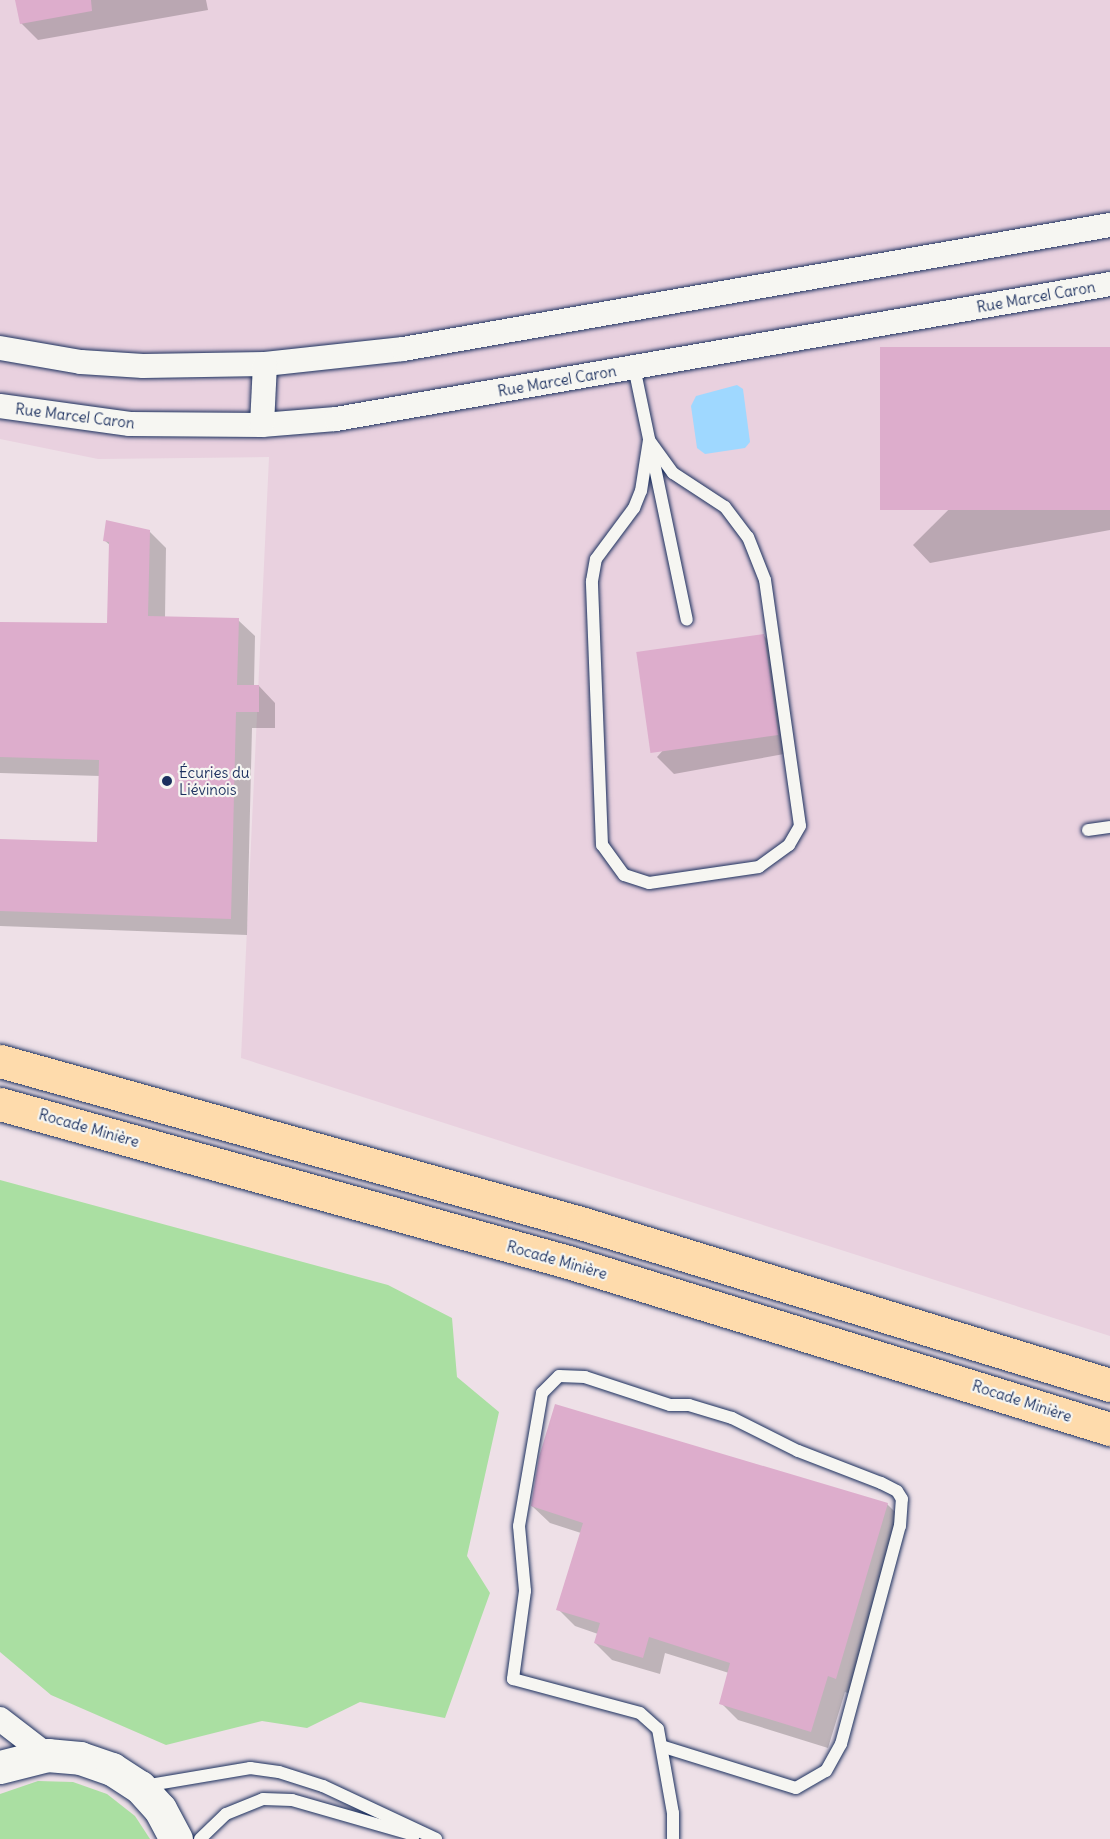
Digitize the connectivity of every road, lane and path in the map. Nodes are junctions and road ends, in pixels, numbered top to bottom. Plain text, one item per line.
1 (1110, 225) edge
2 (1110, 284) edge
3 (0, 348) edge
4 (265, 364) junction
5 (634, 368) junction
6 (0, 406) edge
7 (262, 426) junction
8 (649, 441) junction
9 (687, 620) dead end
10 (1110, 827) edge
11 (1088, 830) dead end
12 (0, 1061) edge
13 (0, 1104) edge
14 (1110, 1385) edge
15 (1110, 1429) edge
16 (0, 1719) edge
17 (664, 1747) junction
18 (47, 1755) junction
19 (0, 1767) edge
20 (140, 1787) junction
21 (176, 1839) edge
22 (200, 1839) edge
23 (427, 1839) edge
24 (436, 1839) edge
25 (673, 1839) edge

1 - 4 street
2 - 5 street, Rue Marcel Caron
3 - 4 street
4 - 7 street
5 - 7 street, Rue Marcel Caron
5 - 8 lane
6 - 7 street, Rue Marcel Caron
8 - 8 lane
8 - 9 lane
10 - 11 lane
12 - 14 highway
13 - 15 highway, Rocade Minière
16 - 18 street
17 - 17 lane
17 - 25 lane
18 - 19 main road
18 - 20 main road
20 - 21 main road
20 - 24 lane
22 - 23 lane

